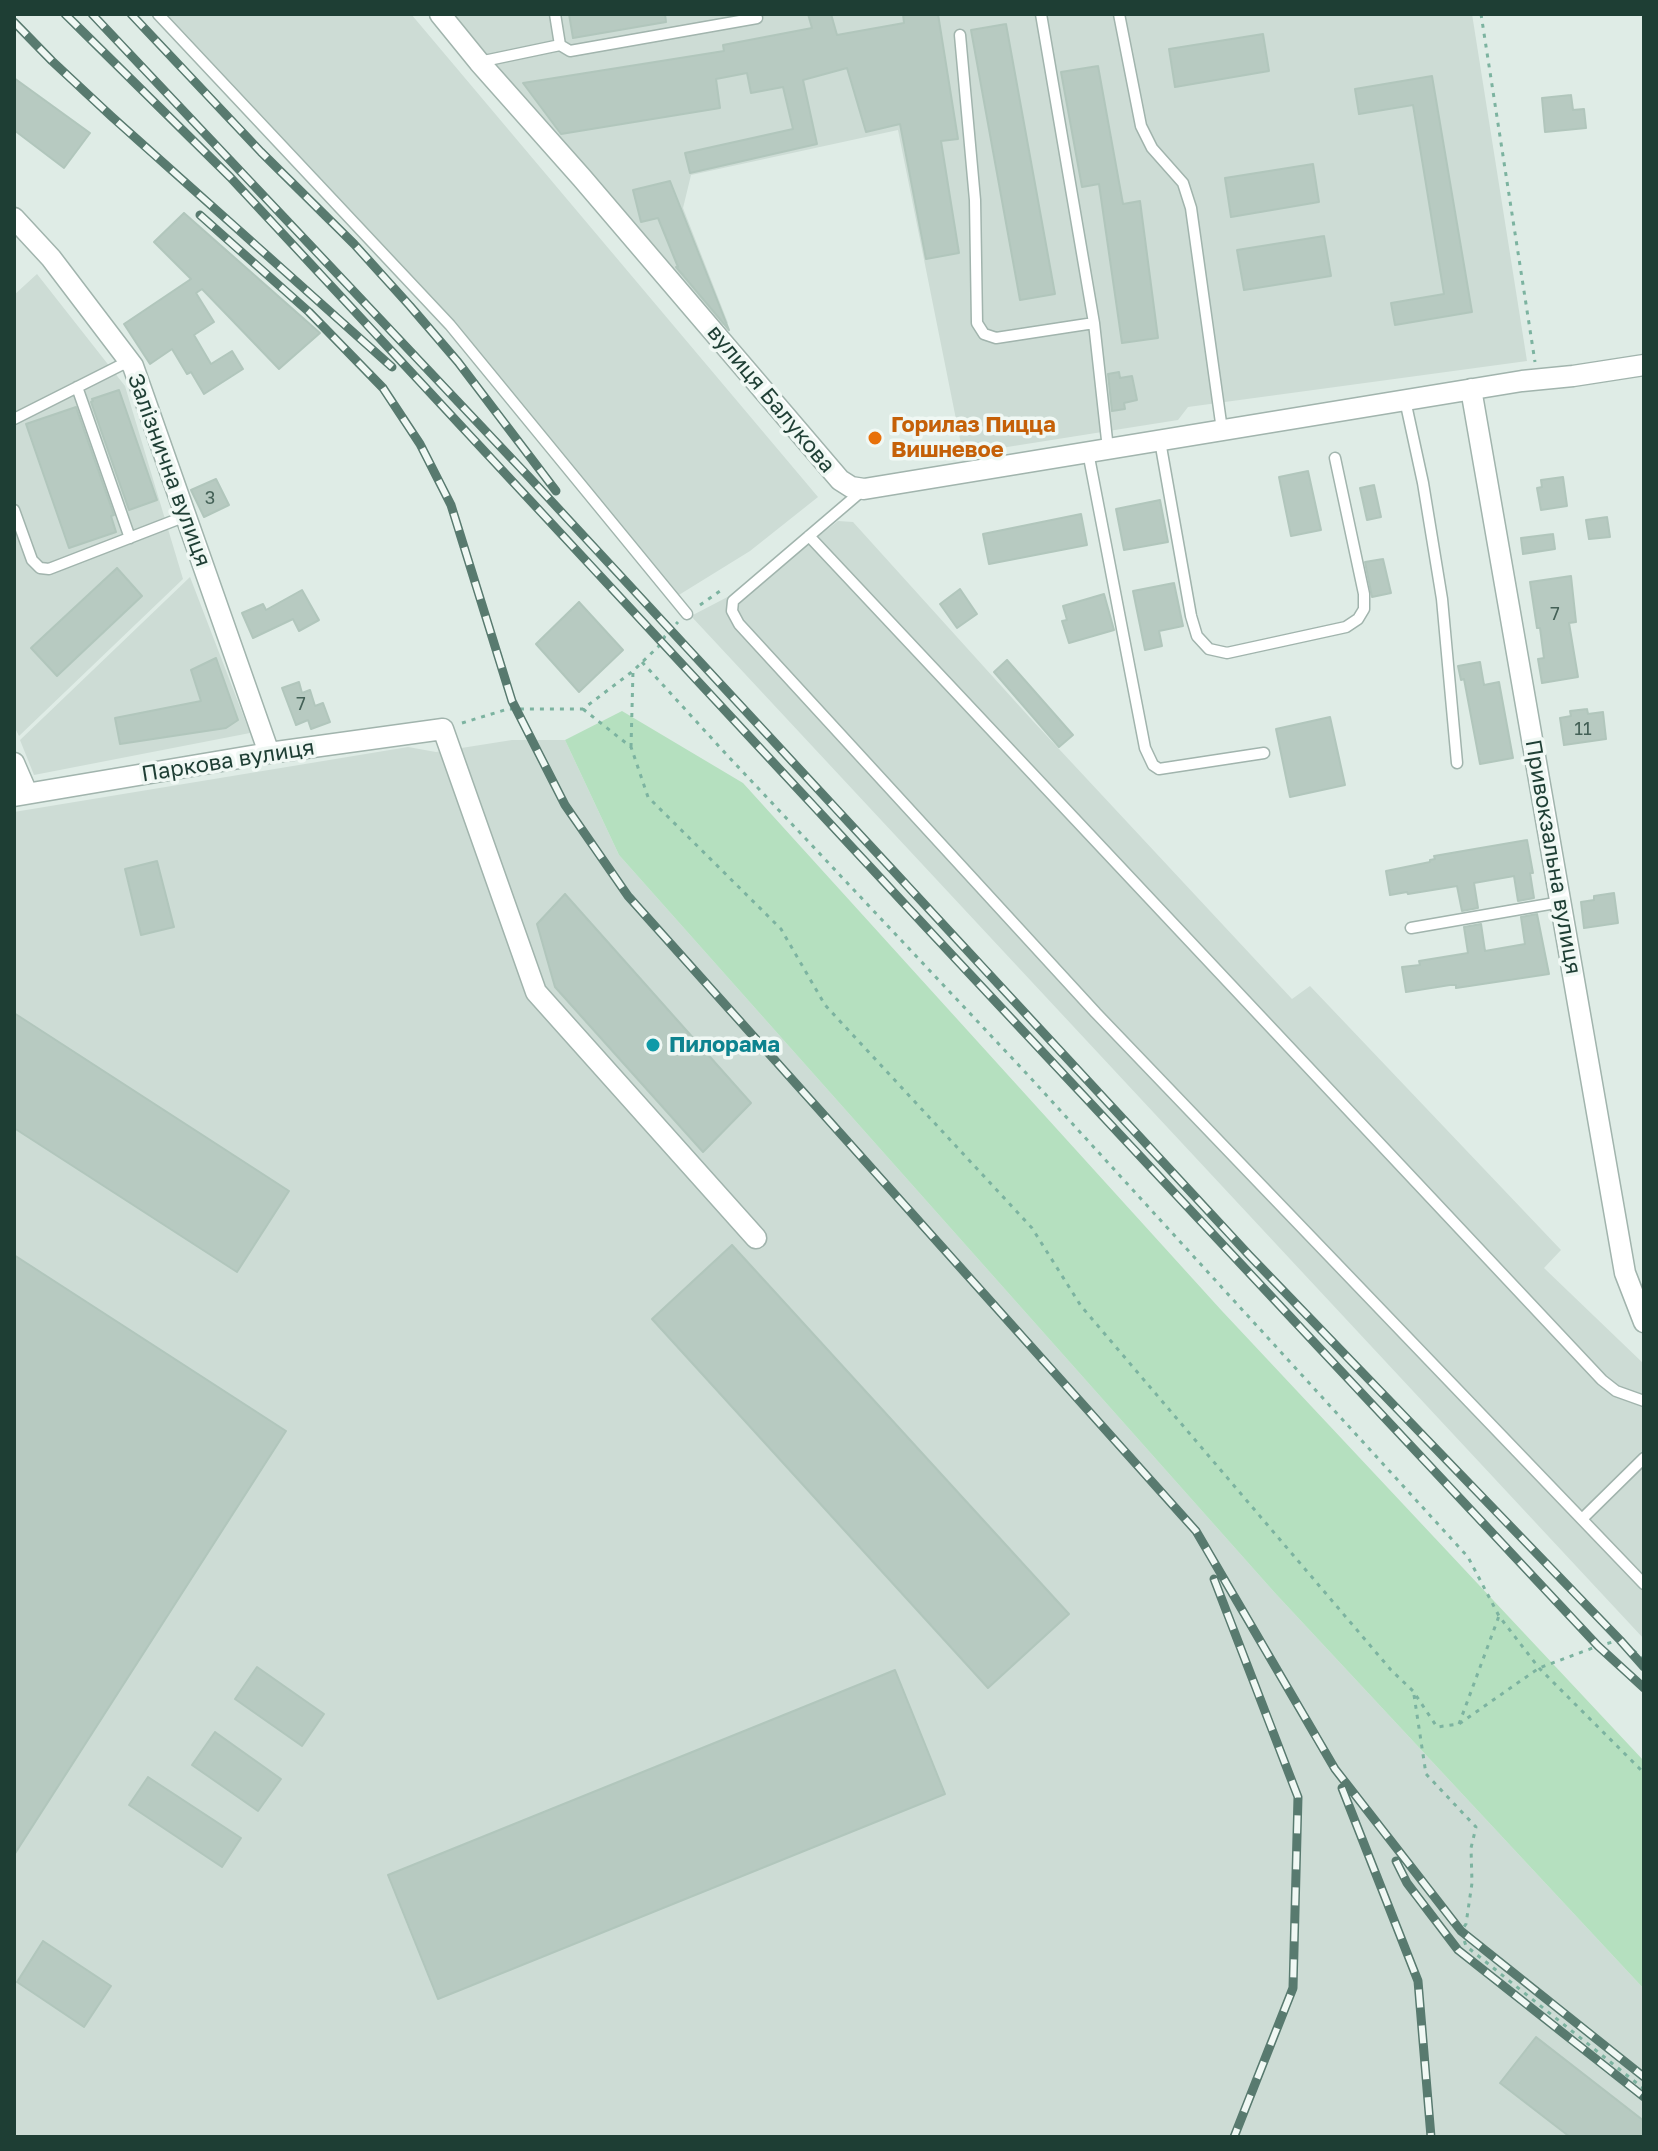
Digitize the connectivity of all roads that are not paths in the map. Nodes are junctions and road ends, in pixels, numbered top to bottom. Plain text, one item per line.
1 (158, 14) edge
2 (440, 14) edge
3 (555, 14) edge
4 (1041, 14) edge
5 (1119, 14) edge
6 (757, 18) dead end
7 (960, 35) dead end
8 (560, 45) junction
9 (479, 62) junction
10 (14, 218) edge
11 (1094, 323) junction
12 (129, 361) junction
13 (1644, 365) edge
14 (77, 387) junction
15 (1471, 389) junction
16 (1405, 400) junction
17 (14, 419) edge
18 (1222, 430) junction
19 (1160, 441) junction
20 (1098, 451) junction
21 (1335, 458) dead end
22 (864, 489) junction
23 (14, 510) edge
24 (186, 516) junction
25 (809, 536) junction
26 (130, 538) junction
27 (687, 614) road end
28 (269, 753) junction
29 (1264, 753) dead end
30 (14, 763) edge
31 (1457, 763) dead end
32 (21, 794) edge
33 (1561, 902) junction
34 (1411, 928) dead end
35 (756, 1238) dead end
36 (1644, 1322) edge
37 (1644, 1401) edge
38 (1644, 1458) edge
39 (1582, 1519) junction
40 (1644, 1584) edge

1 - 27 lane
2 - 9 street, вулиця Балукова
3 - 8 lane
4 - 11 lane
5 - 18 lane
6 - 8 lane
7 - 11 lane
8 - 9 lane
9 - 22 street, вулиця Балукова
10 - 12 street, Залізнична вулиця
11 - 20 lane
12 - 14 lane
12 - 24 street, Залізнична вулиця
13 - 15 street
14 - 17 lane
14 - 26 lane
15 - 16 street
15 - 33 street, Привокзальна вулиця
16 - 18 street
16 - 31 lane
18 - 19 street
19 - 20 street
19 - 21 lane
20 - 22 street
20 - 29 lane
22 - 25 lane
23 - 26 lane
24 - 26 lane
24 - 28 street, Залізнична вулиця
25 - 37 lane
25 - 39 lane
28 - 32 street, Паркова вулиця
28 - 35 street, Паркова вулиця
30 - 32 street
33 - 34 lane
33 - 36 street, Привокзальна вулиця
38 - 39 lane
39 - 40 lane

